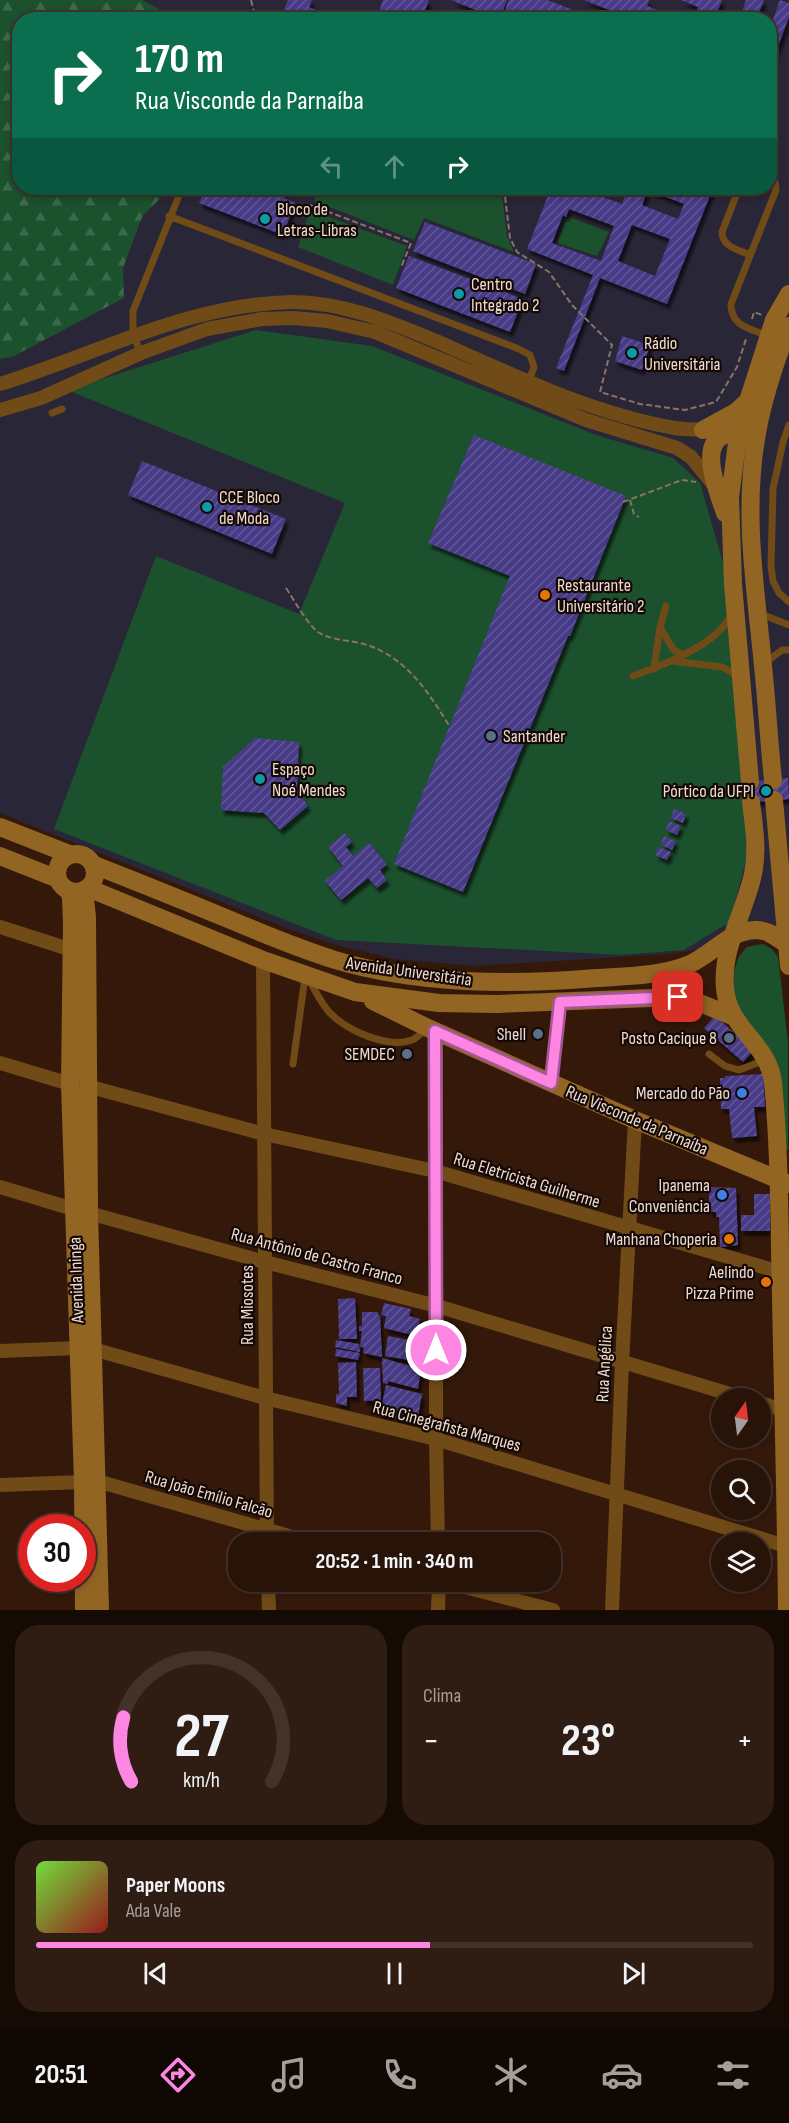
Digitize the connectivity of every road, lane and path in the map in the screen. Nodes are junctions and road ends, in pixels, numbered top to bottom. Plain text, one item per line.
1 (179, 195) edge
2 (505, 195) edge
3 (736, 195) edge
4 (774, 195) edge
5 (310, 205) dead end
6 (169, 216) junction
7 (750, 255) junction
8 (405, 266) dead end
9 (789, 294) edge
10 (777, 327) edge
11 (749, 328) junction
12 (133, 335) junction
13 (141, 353) junction
14 (529, 381) junction
15 (0, 384) edge
16 (748, 401) junction
17 (62, 409) dead end
18 (0, 410) edge
19 (52, 414) dead end
20 (789, 425) edge
21 (703, 430) junction
22 (733, 434) junction
23 (786, 443) edge
24 (755, 451) junction
25 (714, 485) junction
26 (630, 500) junction
27 (623, 502) dead end
28 (639, 517) dead end
29 (730, 528) junction
30 (286, 588) dead end
31 (789, 602) edge
32 (735, 603) junction
33 (666, 606) dead end
34 (756, 612) junction
35 (789, 625) edge
36 (660, 627) junction
37 (789, 650) edge
38 (682, 656) junction
39 (673, 661) junction
40 (763, 664) junction
41 (654, 669) junction
42 (633, 676) dead end
43 (742, 678) junction
44 (450, 727) dead end
45 (770, 736) junction
46 (746, 737) junction
47 (773, 780) dead end
48 (750, 782) dead end
49 (774, 800) dead end
50 (751, 802) dead end
51 (0, 827) edge
52 (69, 854) junction
53 (0, 856) edge
54 (94, 865) junction
55 (74, 887) junction
56 (0, 927) edge
57 (733, 936) junction
58 (786, 944) junction
59 (80, 951) junction
60 (263, 960) junction
61 (335, 960) junction
62 (789, 965) edge
63 (306, 975) junction
64 (568, 980) junction
65 (329, 983) junction
66 (355, 992) junction
67 (564, 1002) junction
68 (732, 1016) junction
69 (431, 1029) junction
70 (709, 1054) dead end
71 (767, 1059) junction
72 (0, 1063) edge
73 (292, 1064) dead end
74 (551, 1083) junction
75 (79, 1085) junction
76 (635, 1120) junction
77 (264, 1134) junction
78 (435, 1171) junction
79 (784, 1182) edge
80 (0, 1187) edge
81 (81, 1211) junction
82 (629, 1229) junction
83 (265, 1262) junction
84 (780, 1272) junction
85 (437, 1306) junction
86 (86, 1348) junction
87 (0, 1351) edge
88 (622, 1363) junction
89 (711, 1389) edge
90 (266, 1398) junction
91 (771, 1406) edge
92 (783, 1410) junction
93 (436, 1439) junction
94 (90, 1481) junction
95 (0, 1485) edge
96 (617, 1494) junction
97 (254, 1532) edge
98 (267, 1532) edge
99 (438, 1532) edge
100 (788, 1546) edge
101 (268, 1592) edge
102 (439, 1592) edge
103 (483, 1592) edge
104 (84, 1610) edge
105 (100, 1610) edge
106 (269, 1610) edge
107 (438, 1610) edge
108 (553, 1610) edge
109 (612, 1610) edge
110 (787, 1610) edge

1 - 6 lane
2 - 11 path
3 - 7 lane
4 - 7 lane
5 - 8 path
6 - 12 lane
6 - 14 lane
7 - 11 lane
9 - 10 main road
10 - 11 lane
10 - 11 path
10 - 16 main road
10 - 24 main road
12 - 13 lane
12 - 14 street
12 - 15 street
13 - 18 street
13 - 25 street
14 - 21 street
16 - 21 main road
16 - 22 main road
17 - 19 lane
20 - 23 lane
21 - 22 street
22 - 24 main road
22 - 25 main road
22 - 29 main road
23 - 31 lane
24 - 34 main road
25 - 26 path
25 - 29 main road
26 - 27 path
26 - 28 path
29 - 32 main road
30 - 44 path
32 - 38 lane
32 - 43 main road
33 - 36 lane
34 - 35 lane
34 - 40 main road
36 - 38 lane
36 - 41 lane
37 - 40 lane
38 - 39 lane
39 - 41 lane
39 - 43 lane
40 - 45 main road
41 - 42 lane
43 - 46 main road
45 - 46 main road
45 - 47 main road
46 - 48 main road
49 - 58 main road
50 - 57 main road
51 - 52 main road
52 - 54 main road
52 - 55 main road
53 - 55 main road, Avenida Universitária
54 - 55 main road
54 - 61 main road, Avenida Universitária
55 - 59 main road, Avenida Ininga
55 - 60 main road, Avenida Universitária
56 - 59 street
57 - 58 main road
57 - 64 main road, Avenida Universitária
57 - 68 main road
58 - 62 main road
59 - 75 main road, Avenida Ininga
60 - 63 main road, Avenida Universitária
60 - 77 street, Rua Miosotes
61 - 64 main road, Avenida Universitária
61 - 65 main road
63 - 65 main road, Avenida Universitária
63 - 69 lane
63 - 73 lane
64 - 67 main road
65 - 66 main road, Avenida Universitária
66 - 67 main road, Avenida Universitária
66 - 69 main road, Rua Visconde da Parnaíba
67 - 68 main road, Avenida Universitária
67 - 74 lane
68 - 71 main road
69 - 74 main road, Rua Visconde da Parnaíba
69 - 78 street
70 - 71 lane
71 - 79 main road
72 - 75 street, Rua Eletricista Guilherme
74 - 76 main road, Rua Visconde da Parnaíba
75 - 77 street, Rua Eletricista Guilherme
75 - 81 main road, Avenida Ininga
76 - 79 main road, Rua Visconde da Parnaíba
76 - 82 street, Rua Angélica
77 - 78 street, Rua Eletricista Guilherme
77 - 83 street, Rua Miosotes
78 - 82 street, Rua Eletricista Guilherme
78 - 85 street
79 - 84 main road
80 - 81 street, Rua Antônio de Castro Franco
81 - 83 street, Rua Antônio de Castro Franco
81 - 86 main road, Avenida Ininga
82 - 84 street, Rua Eletricista Guilherme
82 - 88 street, Rua Angélica
83 - 85 street, Rua Antônio de Castro Franco
83 - 90 street, Rua Miosotes
84 - 92 main road
85 - 88 street, Rua Antônio de Castro Franco
85 - 93 street
86 - 87 street, Rua Cinegrafista Marques
86 - 90 street, Rua Cinegrafista Marques
86 - 94 main road, Avenida Ininga
88 - 89 street, Rua Antônio de Castro Franco
88 - 96 street, Rua Angélica
90 - 93 street, Rua Cinegrafista Marques
90 - 98 street, Rua Miosotes
91 - 92 street
92 - 100 main road
93 - 96 street, Rua Cinegrafista Marques
93 - 99 street
94 - 95 street, Rua João Emílio Falcão
94 - 97 street, Rua João Emílio Falcão
94 - 104 main road, Avenida Ininga
94 - 105 main road, Avenida Ininga
96 - 100 street, Rua Cinegrafista Marques
96 - 109 street, Rua Angélica
100 - 110 main road
101 - 106 street
102 - 107 street
103 - 108 street

